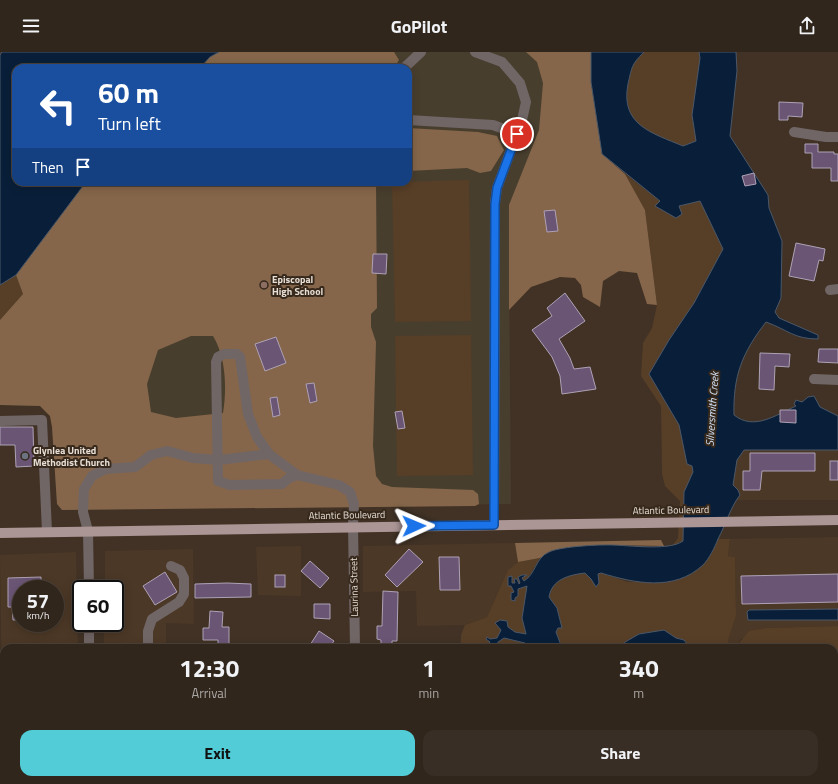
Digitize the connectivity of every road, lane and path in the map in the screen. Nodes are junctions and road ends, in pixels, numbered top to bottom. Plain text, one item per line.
1 (421, 52) edge
2 (476, 52) edge
3 (408, 64) edge
4 (412, 120) edge
5 (794, 132) dead end
6 (517, 134) junction
7 (838, 137) edge
8 (814, 379) dead end
9 (838, 380) edge
10 (0, 421) edge
11 (269, 454) junction
12 (219, 460) junction
13 (297, 475) junction
14 (838, 520) edge
15 (494, 525) junction
16 (353, 526) junction
17 (88, 531) junction
18 (47, 532) junction
19 (0, 533) edge
20 (171, 566) dead end
21 (89, 580) edge
22 (89, 632) edge
23 (89, 644) edge
24 (148, 644) edge
25 (355, 644) edge

1 - 3 street
2 - 6 street
4 - 6 street
5 - 7 street
6 - 15 street
8 - 9 street
10 - 18 street
11 - 12 street
11 - 12 street
11 - 13 street
12 - 13 street
12 - 17 street
13 - 16 street, Laurina Street
14 - 15 main road, Atlantic Boulevard
15 - 16 main road, Atlantic Boulevard
16 - 17 main road, Atlantic Boulevard
16 - 25 street, Laurina Street
17 - 18 main road, Atlantic Boulevard
17 - 21 street
18 - 19 main road, Atlantic Boulevard
20 - 24 street
22 - 23 street

